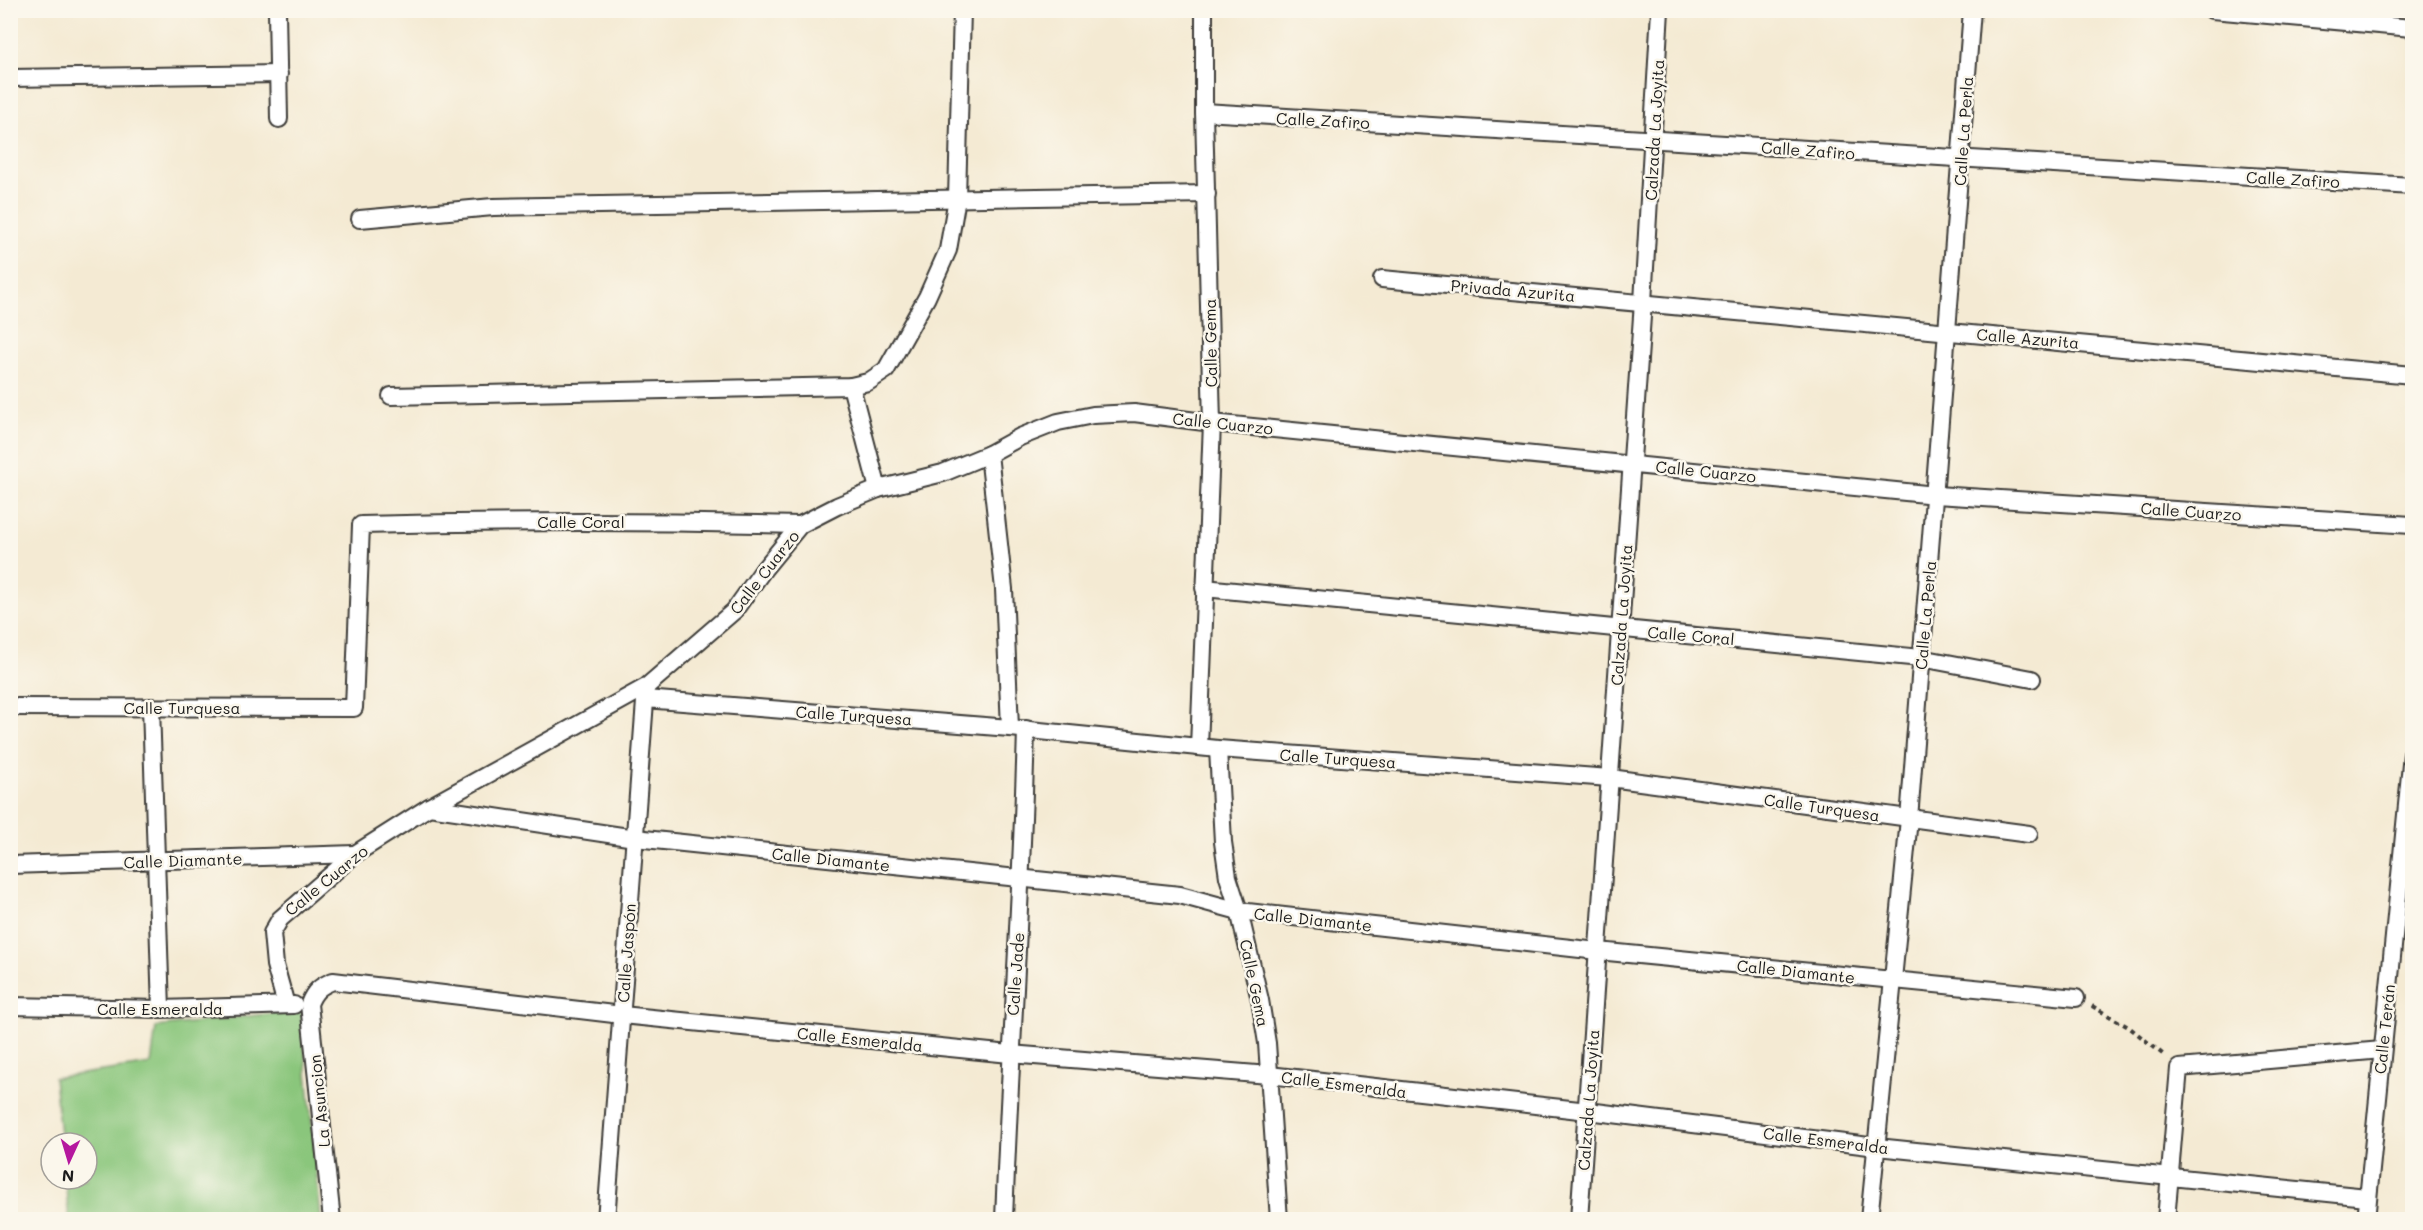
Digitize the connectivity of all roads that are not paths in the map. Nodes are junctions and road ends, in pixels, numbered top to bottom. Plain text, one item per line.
1 (277, 10) edge
2 (962, 10) edge
3 (1204, 10) edge
4 (1660, 10) edge
5 (1972, 10) edge
6 (2212, 10) edge
7 (2319, 15) edge
8 (2412, 28) edge
9 (279, 74) junction
10 (10, 78) edge
11 (1204, 112) junction
12 (279, 120) dead end
13 (1654, 140) junction
14 (1961, 160) junction
15 (2412, 186) edge
16 (1208, 194) junction
17 (957, 198) junction
18 (360, 219) dead end
19 (1382, 279) dead end
20 (1643, 302) junction
21 (1947, 331) junction
22 (2412, 375) edge
23 (851, 386) junction
24 (391, 396) dead end
25 (1212, 423) junction
26 (989, 454) junction
27 (1632, 464) junction
28 (878, 489) junction
29 (1936, 495) junction
30 (800, 525) junction
31 (2412, 525) edge
32 (1204, 588) junction
33 (1620, 629) junction
34 (1921, 658) junction
35 (2032, 679) dead end
36 (646, 693) junction
37 (10, 706) edge
38 (151, 706) junction
39 (354, 708) joint
40 (1018, 728) junction
41 (1199, 747) junction
42 (1218, 749) junction
43 (2412, 754) edge
44 (1610, 778) junction
45 (429, 807) junction
46 (1909, 819) junction
47 (2029, 834) dead end
48 (635, 838) junction
49 (355, 854) junction
50 (158, 860) junction
51 (10, 865) edge
52 (1022, 878) junction
53 (1239, 911) junction
54 (1598, 951) junction
55 (1894, 980) junction
56 (2076, 998) road end
57 (309, 1004) junction
58 (286, 1005) junction
59 (10, 1006) edge
60 (161, 1010) junction
61 (622, 1015) junction
62 (2382, 1050) junction
63 (1010, 1054) junction
64 (1269, 1075) junction
65 (1588, 1111) junction
66 (1877, 1147) junction
67 (2168, 1178) junction
68 (2367, 1197) junction
69 (335, 1219) edge
70 (606, 1220) edge
71 (1004, 1220) edge
72 (1279, 1220) edge
73 (1579, 1220) edge
74 (1869, 1220) edge
75 (2166, 1220) edge
76 (2366, 1220) edge

1 - 9 street
2 - 17 street
3 - 11 street, Calle Gema
4 - 13 street, Calzada La Joyita
5 - 14 street, Calle La Perla
6 - 7 street
7 - 8 street
9 - 10 street
9 - 12 street
11 - 13 street, Calle Zafiro
11 - 16 street, Calle Gema
13 - 14 street, Calle Zafiro
13 - 20 street, Calzada La Joyita
14 - 15 street, Calle Zafiro
14 - 21 street, Calle La Perla
16 - 17 street
16 - 25 street, Calle Gema
17 - 18 street
17 - 23 street
19 - 20 street, Privada Azurita
20 - 21 street, Calle Azurita
20 - 27 street, Calzada La Joyita
21 - 22 street, Calle Azurita
21 - 29 street, Calle La Perla
23 - 24 street
23 - 28 street
25 - 26 street, Calle Cuarzo
25 - 27 street, Calle Cuarzo
25 - 32 street, Calle Gema
26 - 28 street, Calle Cuarzo
26 - 40 street, Calle Jade
27 - 29 street, Calle Cuarzo
27 - 33 street, Calzada La Joyita
28 - 30 street, Calle Cuarzo
29 - 31 street, Calle Cuarzo
29 - 34 street, Calle La Perla
30 - 36 street, Calle Cuarzo
30 - 39 street, Calle Coral
32 - 33 street, Calle Coral
32 - 41 street, Calle Gema
33 - 34 street, Calle Coral
33 - 44 street, Calzada La Joyita
34 - 35 street, Calle Coral
34 - 46 street, Calle La Perla
36 - 40 street, Calle Turquesa
36 - 45 street, Calle Cuarzo
36 - 48 street, Calle Jaspón
37 - 38 street, Calle Turquesa
38 - 39 street, Calle Turquesa
38 - 50 street
40 - 41 street, Calle Turquesa
40 - 52 street, Calle Jade
41 - 42 street, Calle Turquesa
42 - 44 street, Calle Turquesa
42 - 53 street, Calle Gema
43 - 62 street, Calle Terán
44 - 46 street, Calle Turquesa
44 - 54 street, Calzada La Joyita
45 - 48 street, Calle Diamante
45 - 49 street, Calle Cuarzo
46 - 47 street, Calle Turquesa
46 - 55 street, Calle La Perla
48 - 52 street, Calle Diamante
48 - 61 street, Calle Jaspón
49 - 50 street, Calle Diamante
49 - 58 street, Calle Cuarzo
50 - 51 street, Calle Diamante
50 - 60 street
52 - 53 street, Calle Diamante
52 - 63 street, Calle Jade
53 - 54 street, Calle Diamante
53 - 64 street, Calle Gema
54 - 55 street, Calle Diamante
54 - 65 street, Calzada La Joyita
55 - 56 street, Calle Diamante
55 - 66 street, Calle La Perla
57 - 58 street, Calle Esmeralda
57 - 61 street, Calle Esmeralda
57 - 69 street, La Asuncion
58 - 60 street, Calle Esmeralda
59 - 60 street, Calle Esmeralda
61 - 63 street, Calle Esmeralda
61 - 70 street, Calle Jaspón
62 - 67 street
62 - 68 street, Calle Terán
63 - 64 street, Calle Esmeralda
63 - 71 street, Calle Jade
64 - 65 street, Calle Esmeralda
64 - 72 street, Calle Gema
65 - 66 street, Calle Esmeralda
65 - 73 street, Calzada La Joyita
66 - 67 street, Calle Esmeralda
66 - 74 street, Calle La Perla
67 - 68 street, Calle Esmeralda
67 - 75 street
68 - 76 street, Calle Terán

